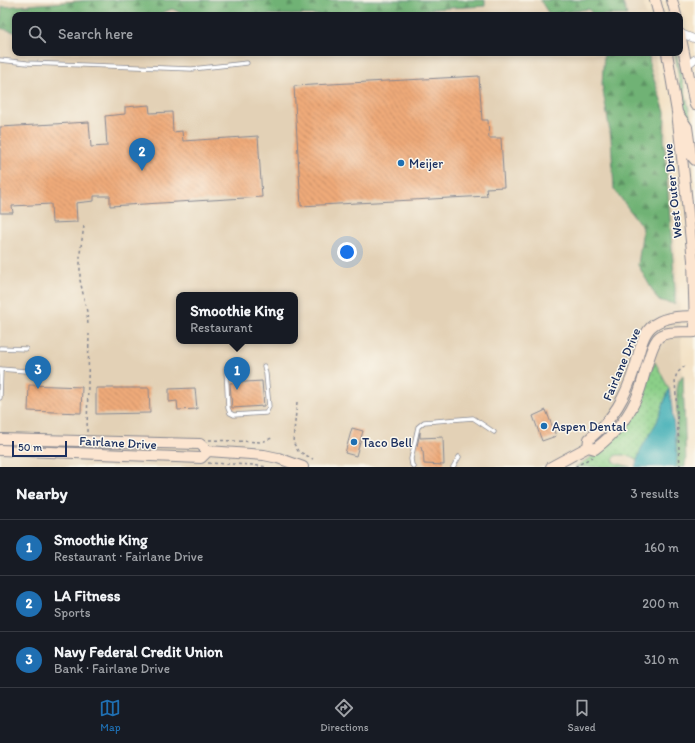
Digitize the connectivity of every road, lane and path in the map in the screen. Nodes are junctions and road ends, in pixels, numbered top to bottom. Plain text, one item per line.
1 (655, 0) edge
2 (672, 0) edge
3 (658, 12) edge
4 (675, 12) edge
5 (683, 35) edge
6 (695, 39) edge
7 (683, 50) edge
8 (668, 56) edge
9 (695, 59) edge
10 (0, 60) edge
11 (247, 63) dead end
12 (686, 66) junction
13 (695, 105) edge
14 (677, 112) junction
15 (695, 160) edge
16 (690, 191) edge
17 (84, 226) dead end
18 (695, 316) edge
19 (88, 325) dead end
20 (695, 327) edge
21 (695, 332) edge
22 (88, 334) dead end
23 (0, 348) edge
24 (26, 349) dead end
25 (264, 366) dead end
26 (685, 366) dead end
27 (226, 368) dead end
28 (1, 369) edge
29 (26, 371) dead end
30 (0, 398) edge
31 (297, 402) dead end
32 (494, 432) dead end
33 (87, 436) dead end
34 (0, 439) edge
35 (588, 447) junction
36 (0, 450) edge
37 (208, 451) junction
38 (459, 457) dead end
39 (313, 459) dead end
40 (303, 467) edge
41 (414, 467) edge
42 (454, 467) edge
43 (550, 467) edge
44 (680, 467) edge

1 - 3 street
2 - 4 street
5 - 6 street
7 - 12 street
8 - 14 street, West Outer Drive
9 - 12 street
10 - 11 lane
12 - 13 street
14 - 15 street
14 - 16 street, West Outer Drive
16 - 18 street, West Outer Drive
17 - 19 path
18 - 20 street, West Outer Drive
18 - 35 street, Fairlane Drive
21 - 35 street, Fairlane Drive
22 - 33 path
23 - 24 lane
25 - 27 lane
26 - 44 path
28 - 29 lane
28 - 30 lane
31 - 39 path
32 - 41 lane
34 - 37 street, Fairlane Drive
35 - 43 street, Fairlane Drive
36 - 37 street, Fairlane Drive
37 - 40 street, Fairlane Drive
38 - 42 lane

